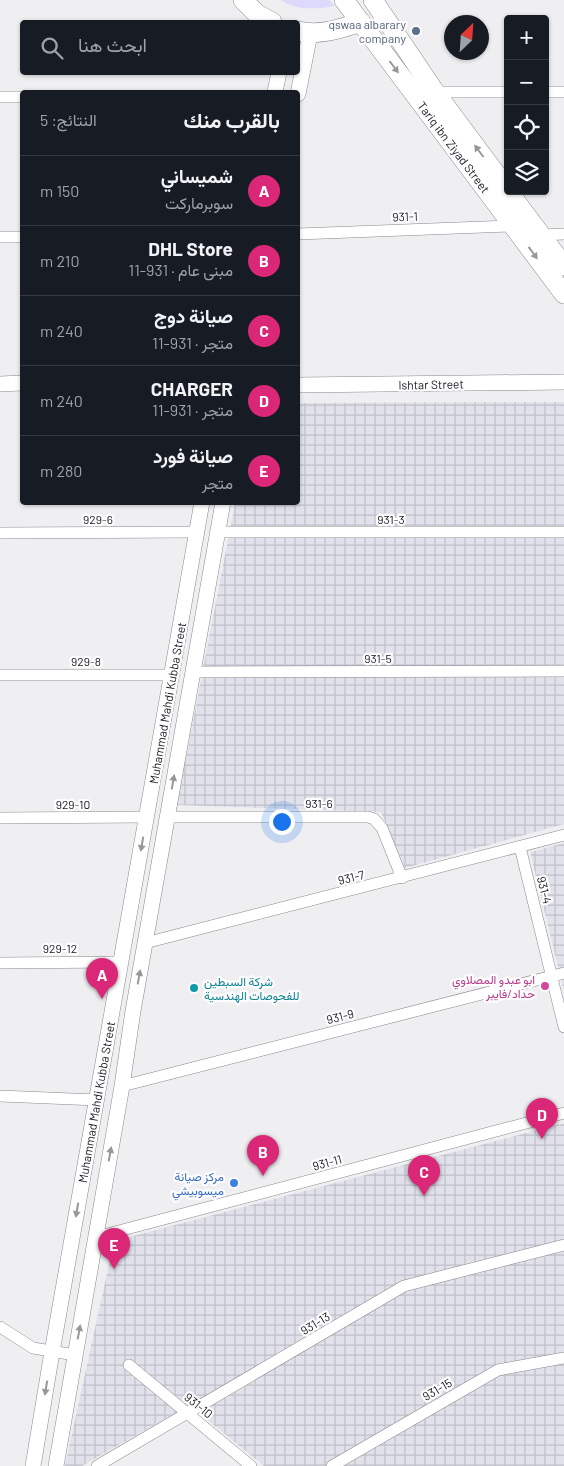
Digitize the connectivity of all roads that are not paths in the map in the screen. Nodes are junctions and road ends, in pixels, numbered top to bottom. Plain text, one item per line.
1 (243, 0) edge
2 (344, 0) edge
3 (374, 2) edge
4 (268, 20) edge
5 (361, 22) junction
6 (304, 32) edge
7 (300, 73) edge
8 (278, 75) edge
9 (300, 75) edge
10 (275, 90) edge
11 (298, 90) edge
12 (435, 92) junction
13 (504, 92) edge
14 (549, 92) edge
15 (564, 92) edge
16 (0, 97) edge
17 (20, 97) edge
18 (504, 186) edge
19 (511, 195) edge
20 (513, 226) junction
21 (300, 234) edge
22 (564, 234) edge
23 (541, 235) junction
24 (0, 237) edge
25 (20, 237) edge
26 (564, 266) edge
27 (564, 294) edge
28 (564, 382) edge
29 (0, 384) edge
30 (20, 384) edge
31 (300, 385) edge
32 (201, 505) edge
33 (222, 505) edge
34 (196, 532) junction
35 (217, 532) junction
36 (564, 532) edge
37 (0, 533) edge
38 (188, 584) junction
39 (207, 586) junction
40 (564, 671) edge
41 (192, 672) junction
42 (0, 675) edge
43 (171, 675) junction
44 (147, 817) junction
45 (167, 817) junction
46 (0, 818) edge
47 (564, 835) edge
48 (520, 847) junction
49 (402, 878) junction
50 (145, 944) junction
51 (121, 962) junction
52 (0, 963) edge
53 (558, 975) edge
54 (114, 1003) junction
55 (133, 1011) junction
56 (564, 1028) edge
57 (122, 1086) junction
58 (0, 1096) edge
59 (97, 1100) junction
60 (564, 1114) edge
61 (96, 1238) junction
62 (564, 1245) edge
63 (0, 1327) edge
64 (52, 1352) junction
65 (75, 1355) junction
66 (564, 1358) edge
67 (129, 1365) dead end
68 (188, 1414) junction
69 (33, 1466) edge
70 (56, 1466) edge
71 (97, 1466) edge
72 (251, 1466) edge
73 (332, 1466) edge

1 - 4 main road
2 - 5 main road, Tariq ibn Ziyad Street
3 - 12 main road, Tariq ibn Ziyad Street
5 - 6 main road
5 -> 20 main road, Tariq ibn Ziyad Street
6 - 7 street
8 - 10 street
9 - 11 street
12 - 13 street
18 -> 12 main road, Tariq ibn Ziyad Street
14 - 15 street
16 - 17 street
19 - 23 main road, Tariq ibn Ziyad Street
20 - 21 street, 931-1
20 -> 27 main road, Tariq ibn Ziyad Street
22 - 23 street
23 - 26 main road, Tariq ibn Ziyad Street
24 - 25 street
28 - 31 street, Ishtar Street
29 - 30 street
32 - 34 street, Muhammad Mahdi Kubba Street
33 - 35 street, Muhammad Mahdi Kubba Street
34 - 37 street, 929-6
34 - 38 street, Muhammad Mahdi Kubba Street
35 - 36 street, 931-3
35 - 39 street, Muhammad Mahdi Kubba Street
38 - 39 street
38 - 43 street, Muhammad Mahdi Kubba Street
39 - 41 street, Muhammad Mahdi Kubba Street
40 - 41 street, 931-5
45 -> 41 street, Muhammad Mahdi Kubba Street
42 - 43 street, 929-8
43 - 44 street, Muhammad Mahdi Kubba Street
44 - 46 street, 929-10
44 -> 51 street, Muhammad Mahdi Kubba Street
45 - 49 street, 931-6
45 - 50 street, Muhammad Mahdi Kubba Street
47 - 48 street, 931-7
48 - 49 street, 931-7
48 - 53 street, 931-4
49 - 50 street, 931-7
55 -> 50 street, Muhammad Mahdi Kubba Street
51 - 52 street, 929-12
51 - 54 street, Muhammad Mahdi Kubba Street
53 - 56 street, 931-4
53 - 57 street, 931-9
54 - 55 street
54 - 59 street, Muhammad Mahdi Kubba Street
55 - 57 street, Muhammad Mahdi Kubba Street
61 -> 57 street, Muhammad Mahdi Kubba Street
58 - 59 street
59 -> 64 street, Muhammad Mahdi Kubba Street
60 - 61 street, 931-11
65 -> 61 street, Muhammad Mahdi Kubba Street
62 - 68 street, 931-13
63 - 64 street
64 - 65 street
64 -> 69 street, Muhammad Mahdi Kubba Street
65 - 70 street, Muhammad Mahdi Kubba Street
66 - 73 street, 931-15
67 - 68 street, 931-10
68 - 71 street, 931-13
68 - 72 street, 931-10

